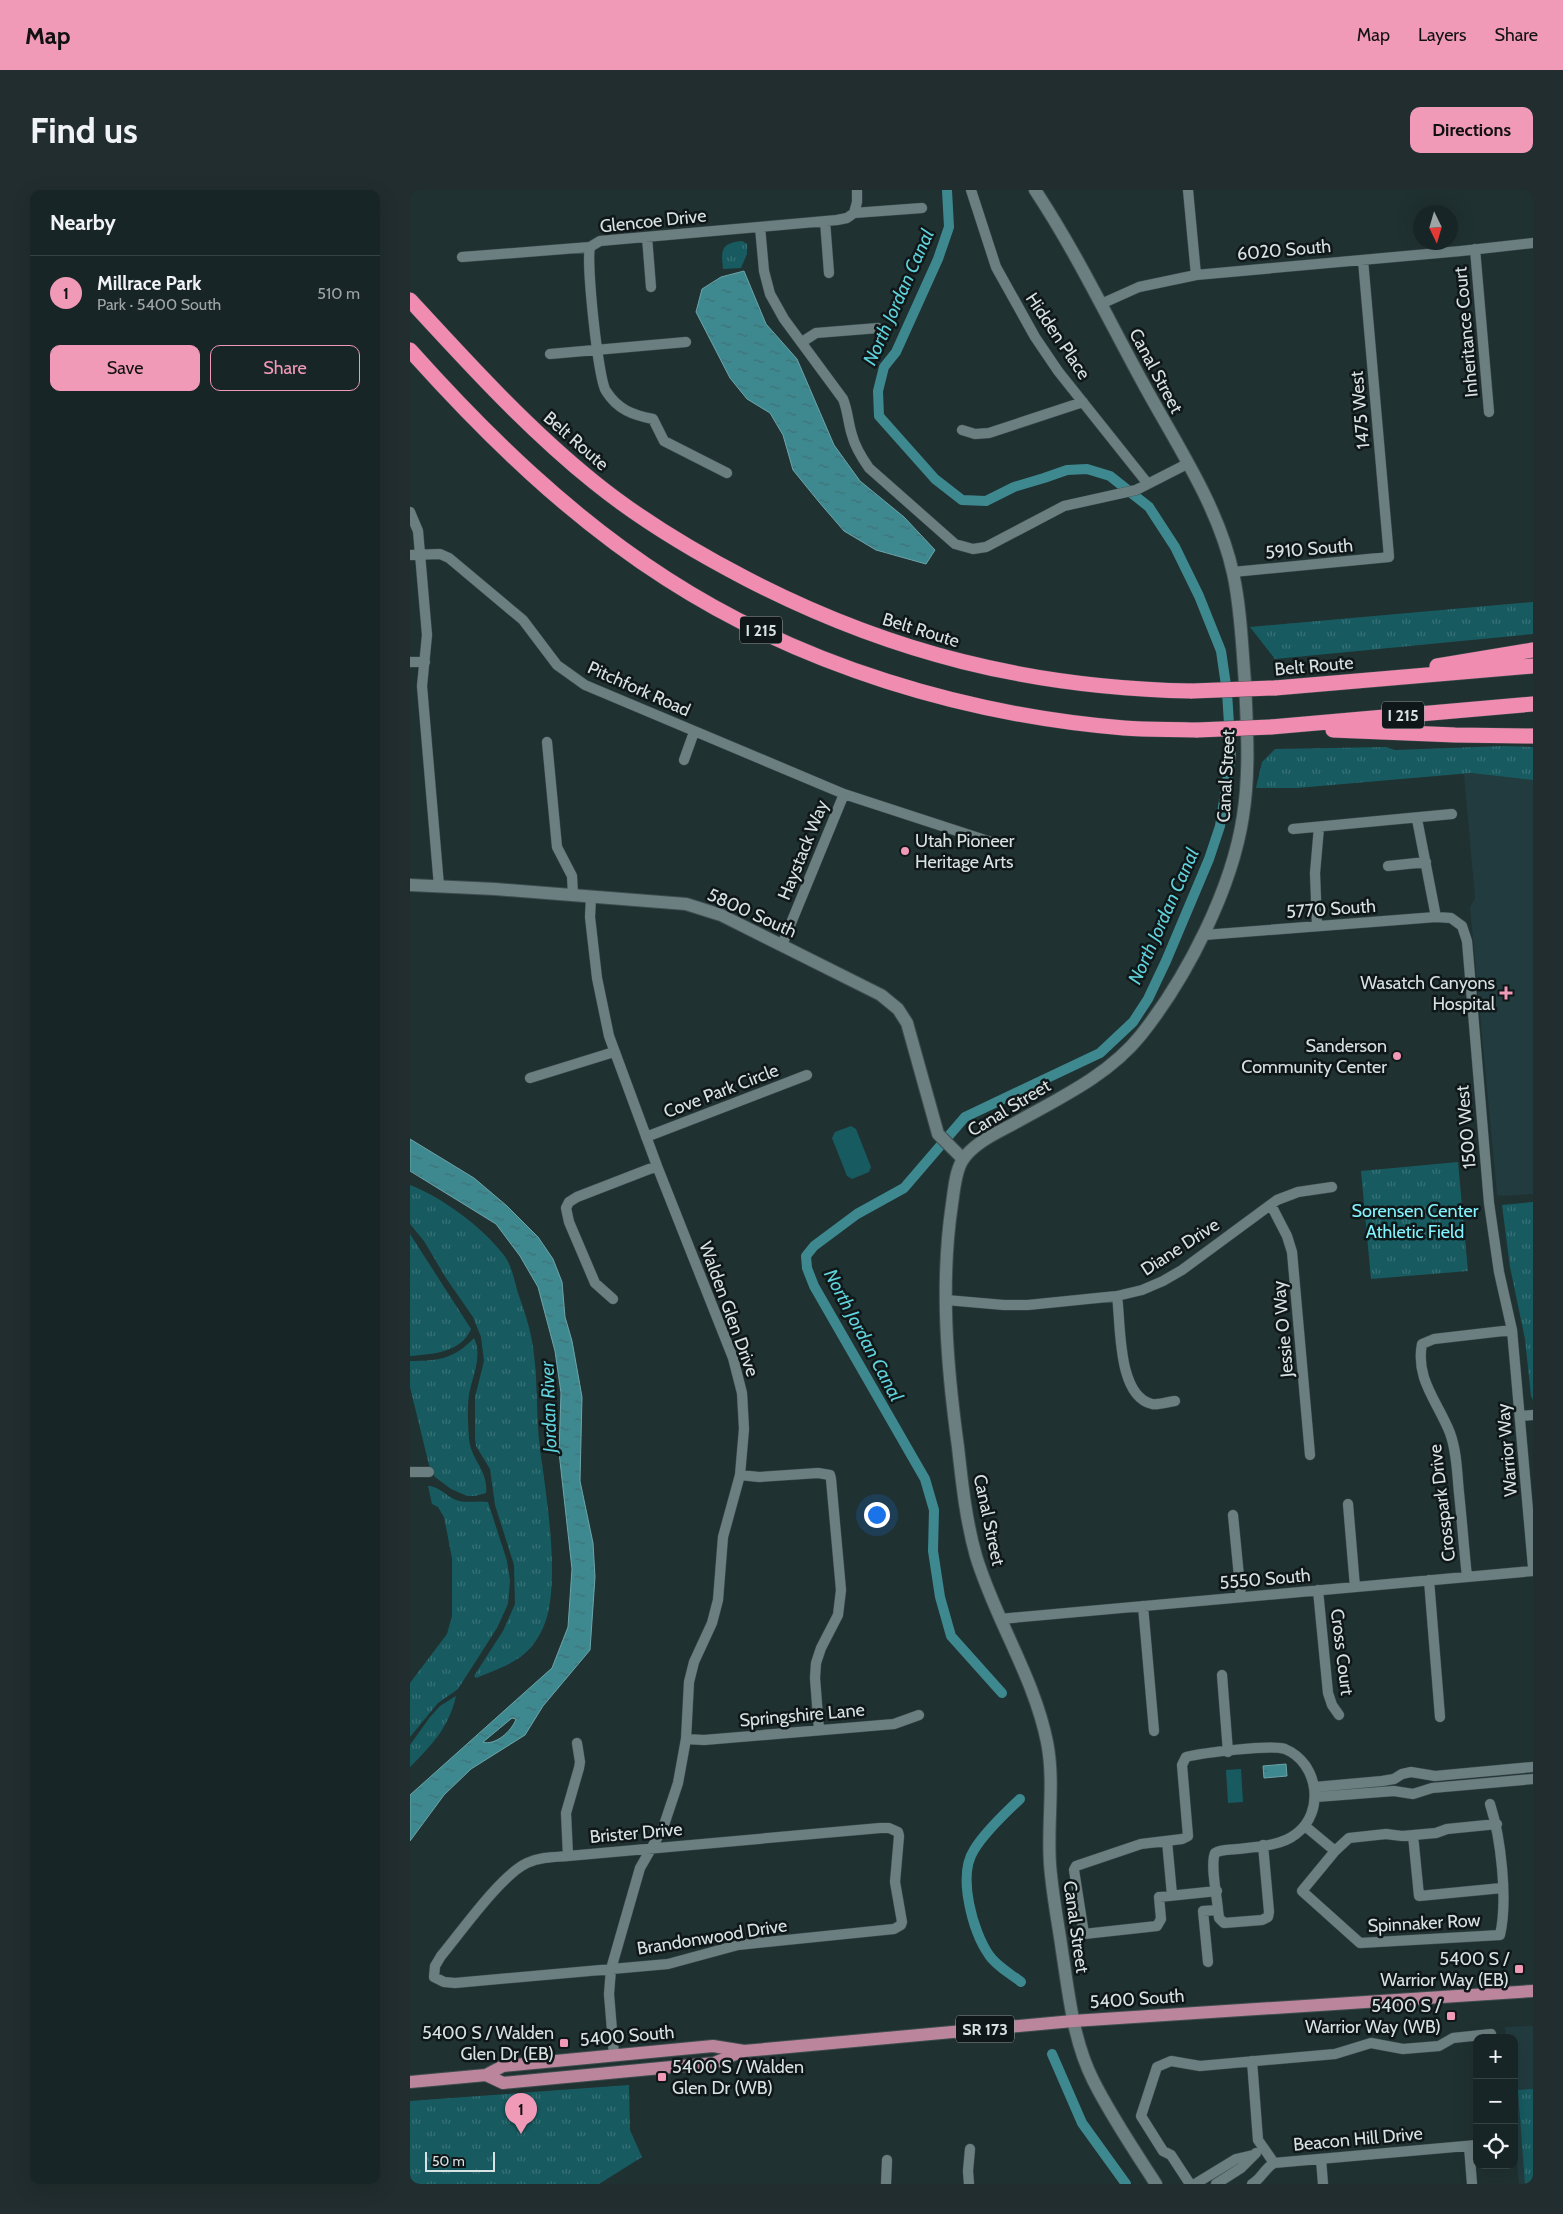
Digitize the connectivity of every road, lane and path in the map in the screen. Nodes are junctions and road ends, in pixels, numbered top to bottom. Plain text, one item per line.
1 (857, 190) edge
2 (970, 190) edge
3 (1035, 190) edge
4 (1188, 190) edge
5 (922, 208) dead end
6 (854, 213) junction
7 (825, 221) junction
8 (760, 227) junction
9 (646, 237) junction
10 (1533, 243) edge
11 (590, 247) junction
12 (1475, 249) junction
13 (462, 257) dead end
14 (1364, 260) junction
15 (829, 273) dead end
16 (1196, 274) junction
17 (651, 287) dead end
18 (410, 300) edge
19 (1100, 304) junction
20 (878, 328) dead end
21 (686, 342) dead end
22 (802, 342) junction
23 (410, 350) edge
24 (597, 350) junction
25 (550, 354) dead end
26 (1083, 402) junction
27 (1489, 412) dead end
28 (962, 430) dead end
29 (1187, 464) junction
30 (727, 473) dead end
31 (1148, 484) junction
32 (410, 512) edge
33 (415, 555) edge
34 (1389, 557) joint
35 (1233, 572) junction
36 (1533, 650) edge
37 (410, 662) edge
38 (425, 662) junction
39 (1533, 666) edge
40 (1342, 683) junction
41 (1533, 704) edge
42 (1272, 727) junction
43 (694, 732) junction
44 (1533, 736) edge
45 (547, 742) dead end
46 (684, 760) dead end
47 (844, 794) junction
48 (1452, 814) dead end
49 (1417, 818) junction
50 (1319, 827) junction
51 (1293, 829) dead end
52 (991, 842) dead end
53 (1426, 862) junction
54 (1388, 866) dead end
55 (410, 885) edge
56 (439, 886) junction
57 (573, 895) junction
58 (591, 896) junction
59 (1436, 917) junction
60 (1459, 922) joint
61 (1317, 926) junction
62 (1204, 935) junction
63 (782, 945) junction
64 (614, 1052) junction
65 (807, 1075) dead end
66 (530, 1078) dead end
67 (646, 1137) junction
68 (963, 1159) junction
69 (657, 1166) junction
70 (1332, 1187) dead end
71 (1271, 1205) junction
72 (1117, 1296) junction
73 (613, 1299) dead end
74 (946, 1300) junction
75 (1512, 1330) junction
76 (1175, 1401) dead end
77 (1533, 1415) edge
78 (1521, 1416) junction
79 (1310, 1454) dead end
80 (410, 1472) edge
81 (429, 1472) dead end
82 (740, 1475) junction
83 (1348, 1504) dead end
84 (1233, 1515) dead end
85 (1533, 1567) edge
86 (1533, 1571) edge
87 (1467, 1577) junction
88 (1429, 1580) junction
89 (1355, 1587) junction
90 (1318, 1590) junction
91 (1241, 1597) junction
92 (1143, 1606) junction
93 (1000, 1619) junction
94 (1222, 1675) dead end
95 (919, 1715) dead end
96 (1339, 1715) dead end
97 (1440, 1717) dead end
98 (820, 1730) junction
99 (1154, 1731) dead end
100 (686, 1739) junction
101 (577, 1742) dead end
102 (1228, 1752) junction
103 (1533, 1767) edge
104 (1533, 1778) edge
105 (1315, 1792) junction
106 (1490, 1804) dead end
107 (1497, 1824) junction
108 (1305, 1826) junction
109 (898, 1832) joint
110 (1413, 1835) junction
111 (1167, 1841) junction
112 (1263, 1846) junction
113 (650, 1848) junction
114 (1335, 1851) junction
115 (568, 1856) junction
116 (1502, 1888) junction
117 (1217, 1891) junction
118 (1172, 1895) junction
119 (1218, 1910) junction
120 (1208, 1962) dead end
121 (611, 1969) junction
122 (434, 1977) joint
123 (1533, 1991) edge
124 (1073, 2021) junction
125 (1473, 2037) edge
126 (744, 2051) junction
127 (614, 2055) junction
128 (1252, 2062) junction
129 (486, 2075) junction
130 (410, 2082) edge
131 (1473, 2146) edge
132 (1263, 2148) junction
133 (970, 2149) dead end
134 (1252, 2155) junction
135 (1321, 2159) junction
136 (887, 2160) dead end
137 (1274, 2163) junction
138 (886, 2184) edge
139 (969, 2184) edge
140 (1156, 2184) edge
141 (1190, 2184) edge
142 (1195, 2184) edge
143 (1216, 2184) edge
144 (1252, 2184) edge
145 (1324, 2184) edge
146 (1472, 2184) edge

1 - 6 street
2 - 26 street, Hidden Place
3 - 19 street, Canal Street
4 - 16 street
5 - 6 street, Glencoe Drive
6 - 7 street, Glencoe Drive
7 - 8 street, Glencoe Drive
7 - 15 street
8 - 9 street, Glencoe Drive
8 - 22 street
9 - 11 street, Glencoe Drive
9 - 17 street
10 - 12 street, 6020 South
11 - 13 street
11 - 24 street, Glencoe Drive
12 - 14 street, 6020 South
12 - 27 street, Inheritance Court
14 - 16 street, 6020 South
14 - 34 street, 1475 West
16 - 19 street, 6020 South
18 - 40 highway, Belt Route / I 215, bridge
19 - 29 street, Canal Street
20 - 22 street
21 - 24 street
22 - 31 street
23 - 42 highway, I 215, bridge
24 - 25 street
24 - 30 street, Glencoe Drive
26 - 28 street
26 - 31 street, Hidden Place
29 - 31 street
29 - 35 street, Canal Street
32 - 33 street
33 - 38 street
33 - 43 street, Pitchfork Road
34 - 35 street, 5910 South
35 - 62 street, Canal Street
36 - 40 highway
37 - 38 street
38 - 56 street
39 - 40 highway, Belt Route / I 215
41 - 42 highway, I 215
42 - 44 highway
43 - 46 street, Pitchfork Road
43 - 47 street, Pitchfork Road
45 - 57 street
47 - 52 street, Pitchfork Road
47 - 63 street, Haystack Way
48 - 49 street
49 - 50 street
49 - 53 street
50 - 51 street
50 - 61 street
53 - 54 street
53 - 59 street
55 - 56 street, 5800 South
56 - 57 street, 5800 South
57 - 58 street, 5800 South
58 - 63 street, 5800 South
58 - 64 street, Walden Glen Drive
59 - 60 street, 5770 South
59 - 61 street, 5770 South
60 - 75 street, 1500 West
61 - 62 street, 5770 South
62 - 68 street, Canal Street
63 - 68 street, 5800 South
64 - 66 street
64 - 67 street, Walden Glen Drive
65 - 67 street, Cove Park Circle
67 - 69 street, Walden Glen Drive
68 - 74 street, Canal Street
69 - 73 street
69 - 82 street, Walden Glen Drive
70 - 71 street, Diane Drive
71 - 72 street, Diane Drive
71 - 79 street, Jessie O Way
72 - 74 street, Diane Drive
72 - 76 street
74 - 93 street, Canal Street
75 - 78 street, Warrior Way
75 - 87 street, Crosspark Drive
77 - 78 street
78 - 85 street, Warrior Way
80 - 81 street
82 - 98 street
82 - 100 street, Walden Glen Drive
83 - 89 street
84 - 91 street
86 - 87 street, 5550 South
87 - 88 street, 5550 South
88 - 89 street, 5550 South
88 - 97 street
89 - 90 street, 5550 South
90 - 91 street, 5550 South
90 - 96 street, Cross Court
91 - 92 street, 5550 South
92 - 93 street, 5550 South
92 - 99 street
93 - 124 street, Canal Street
94 - 102 street
95 - 98 street, Springshire Lane
98 - 100 street, Springshire Lane
100 - 113 street, Walden Glen Drive
101 - 115 street
102 - 105 street
102 - 111 street
103 - 105 street
104 - 105 street
105 - 108 street
106 - 107 street
107 - 110 street
107 - 116 street
108 - 112 street
108 - 114 street
109 - 113 street, Brister Drive
109 - 121 street, Brandonwood Drive
110 - 114 street
110 - 116 street
111 - 118 street
111 - 118 street
112 - 117 street
112 - 119 street
113 - 115 street, Brister Drive
113 - 121 street, Walden Glen Drive
114 - 116 street, Spinnaker Row
115 - 122 street, Brister Drive
117 - 118 street
117 - 119 street
119 - 120 street
121 - 122 street, Brandonwood Drive
121 - 127 street, Walden Glen Drive
123 - 124 main road, 5400 South / SR 173
124 - 126 main road, 5400 South / SR 173
124 - 140 street, Canal Street
125 - 128 street
126 - 127 main road, 5400 South / SR 173
126 - 129 main road, 5400 South / SR 173
127 - 129 main road, 5400 South / SR 173
128 - 132 street
128 - 141 street
129 - 130 main road, 5400 South / SR 173
131 - 135 street, Beacon Hill Drive
131 - 146 street
132 - 134 street
132 - 137 street
133 - 139 street
134 - 142 street
134 - 143 street
135 - 137 street, Beacon Hill Drive
135 - 145 street
136 - 138 street
137 - 144 street, Beacon Hill Drive

